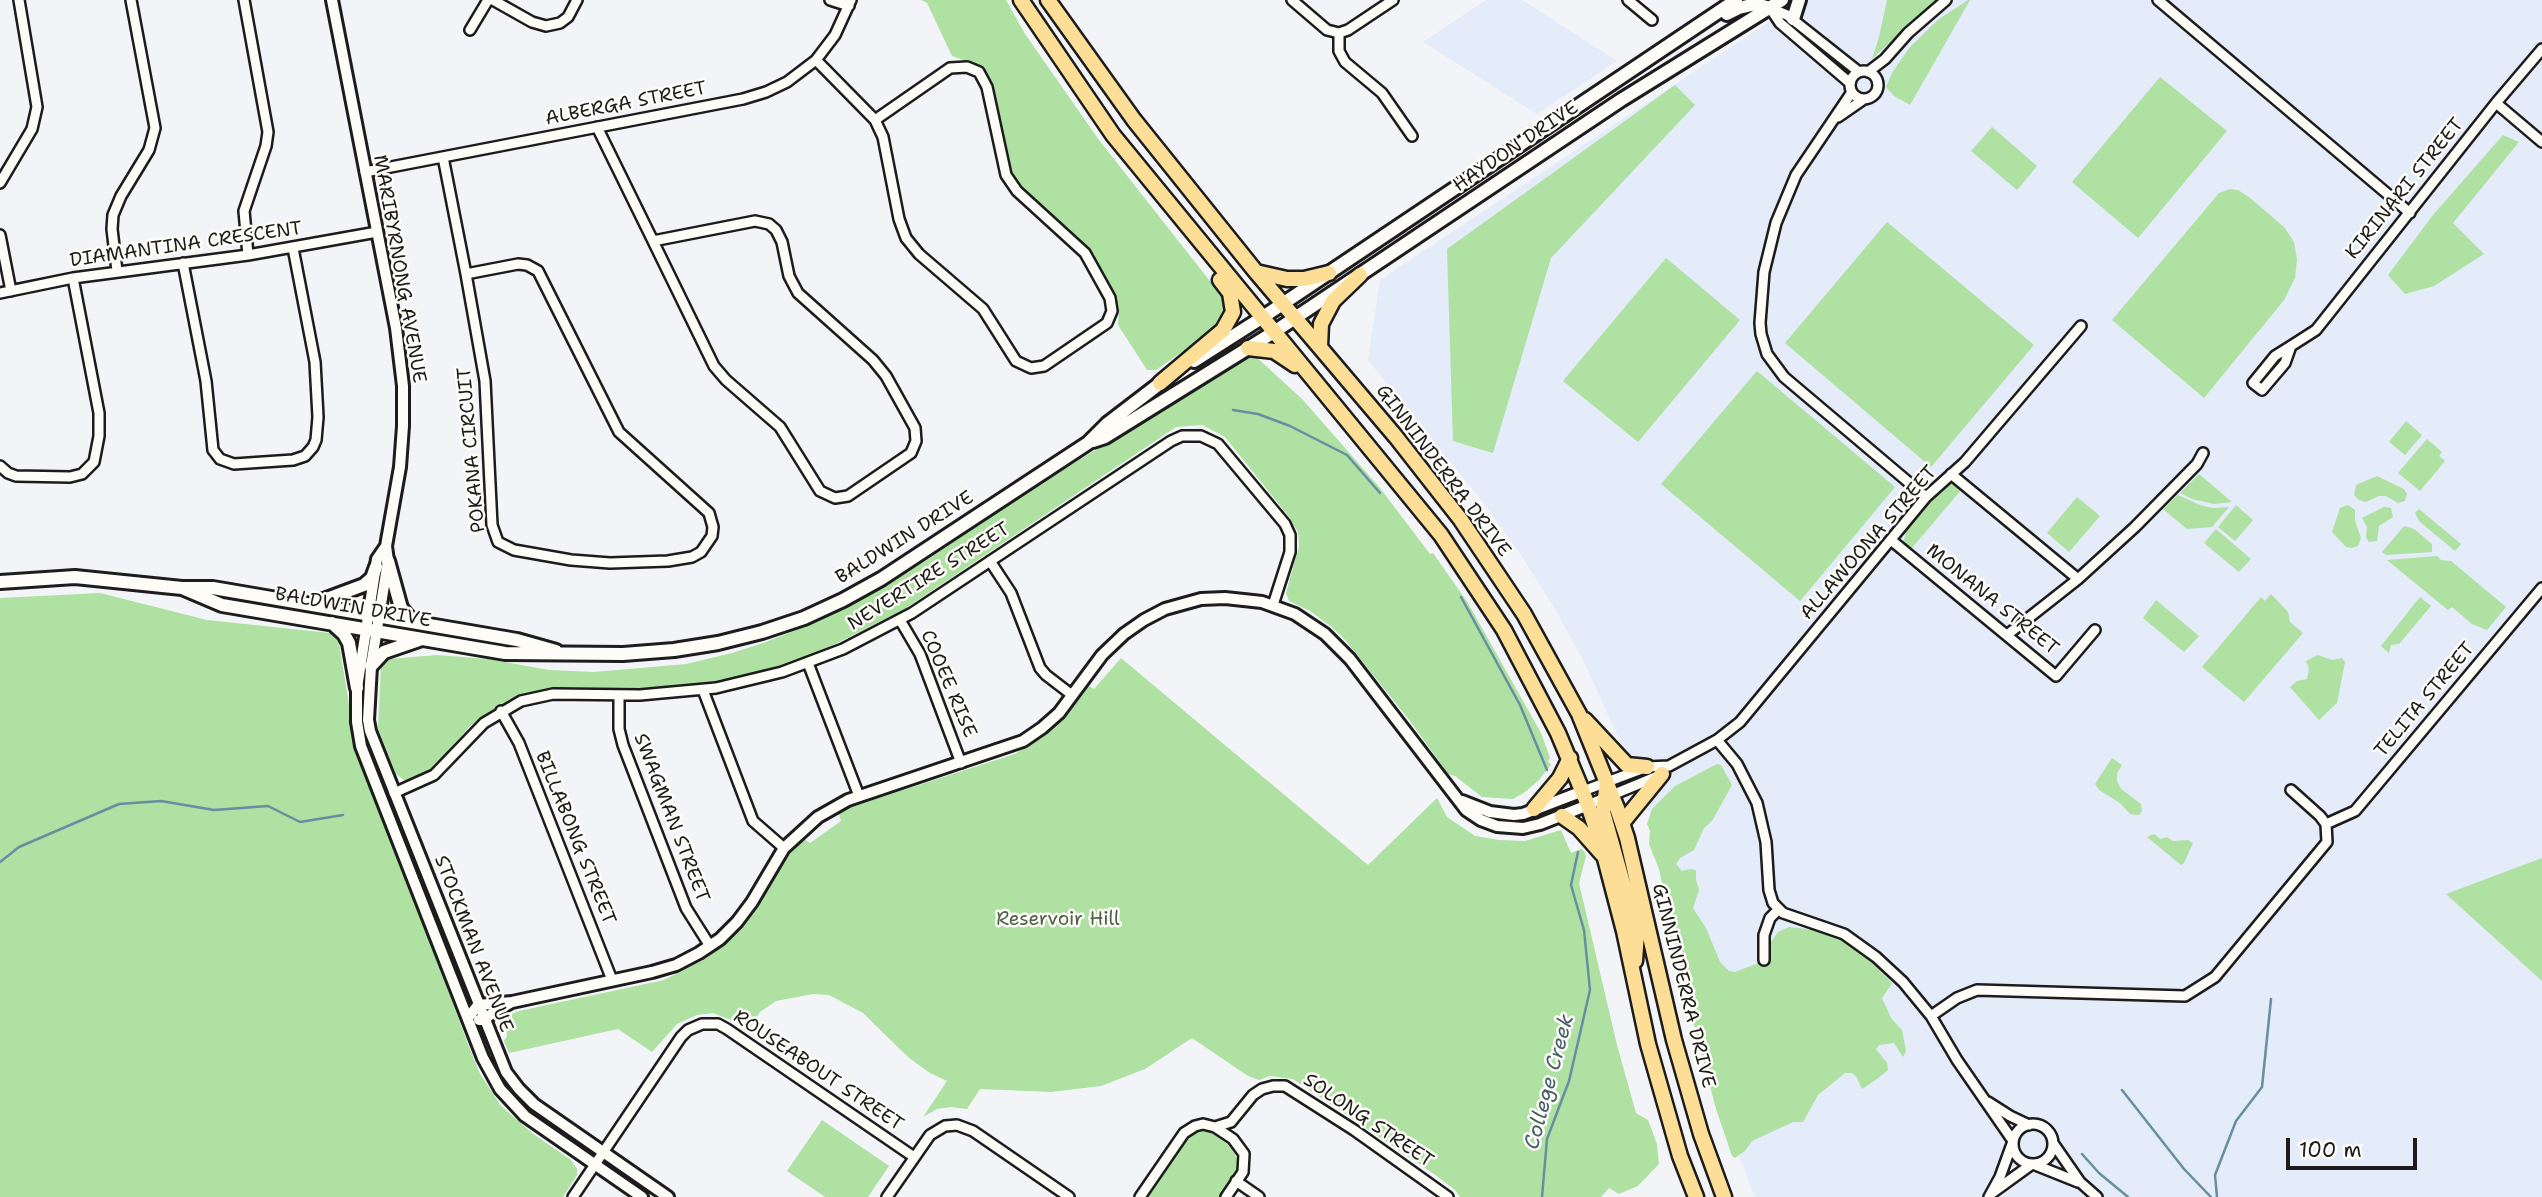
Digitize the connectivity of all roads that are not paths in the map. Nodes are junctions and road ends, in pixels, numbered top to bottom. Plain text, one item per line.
1 (19, 0) edge
2 (131, 0) edge
3 (244, 0) edge
4 (332, 0) edge
5 (488, 0) edge
6 (493, 0) edge
7 (577, 0) edge
8 (830, 0) edge
9 (1021, 0) edge
10 (1048, 0) edge
11 (1292, 0) edge
12 (1393, 0) edge
13 (1628, 0) edge
14 (1737, 0) edge
15 (1782, 0) edge
16 (1799, 0) edge
17 (1946, 0) edge
18 (2158, 0) edge
19 (850, 3) edge
20 (1768, 4) edge
21 (1793, 19) junction
22 (1652, 20) dead end
23 (470, 30) dead end
24 (1339, 33) junction
25 (1687, 33) junction
26 (2542, 49) edge
27 (1885, 59) junction
28 (816, 60) junction
29 (1863, 72) junction
30 (1876, 80) junction
31 (1851, 88) junction
32 (1864, 99) junction
33 (2496, 103) junction
34 (875, 120) junction
35 (1834, 121) junction
36 (597, 127) junction
37 (1113, 135) junction
38 (1412, 136) dead end
39 (2542, 142) edge
40 (443, 157) junction
41 (365, 172) junction
42 (0, 183) edge
43 (2410, 213) junction
44 (377, 232) junction
45 (0, 235) edge
46 (653, 241) junction
47 (293, 248) junction
48 (248, 255) junction
49 (183, 263) junction
50 (117, 271) junction
51 (1256, 272) junction
52 (1329, 273) junction
53 (466, 274) junction
54 (1360, 275) junction
55 (73, 278) junction
56 (11, 291) junction
57 (0, 293) edge
58 (1283, 304) junction
59 (1263, 317) junction
60 (1295, 318) junction
61 (2081, 326) dead end
62 (1275, 332) junction
63 (2291, 346) junction
64 (1320, 347) junction
65 (1248, 348) junction
66 (1315, 381) junction
67 (1160, 383) junction
68 (1088, 443) junction
69 (2203, 453) dead end
70 (0, 466) edge
71 (1951, 474) junction
72 (1926, 497) junction
73 (1891, 540) junction
74 (990, 561) junction
75 (382, 564) junction
76 (2078, 579) junction
77 (0, 582) edge
78 (182, 588) junction
79 (2542, 588) edge
80 (313, 604) junction
81 (1273, 605) junction
82 (373, 615) junction
83 (900, 620) junction
84 (413, 622) junction
85 (332, 623) junction
86 (371, 630) junction
87 (2095, 630) dead end
88 (2007, 635) junction
89 (422, 639) junction
90 (563, 653) junction
91 (808, 663) junction
92 (371, 666) junction
93 (357, 688) junction
94 (703, 690) junction
95 (618, 695) junction
96 (1072, 695) junction
97 (501, 711) junction
98 (1579, 714) junction
99 (1717, 740) junction
100 (1570, 758) junction
101 (961, 763) junction
102 (1647, 767) junction
103 (1666, 770) junction
104 (2291, 790) dead end
105 (1608, 792) junction
106 (394, 793) junction
107 (859, 796) junction
108 (1586, 798) junction
109 (1462, 801) junction
110 (1534, 809) junction
111 (1562, 816) junction
112 (1622, 823) junction
113 (2326, 824) junction
114 (784, 848) junction
115 (1605, 857) junction
116 (1779, 909) junction
117 (710, 946) junction
118 (1764, 960) dead end
119 (1634, 974) junction
120 (612, 980) junction
121 (512, 1002) junction
122 (478, 1005) junction
123 (1931, 1016) junction
124 (468, 1018) junction
125 (484, 1020) junction
126 (1984, 1099) junction
127 (1237, 1117) junction
128 (2029, 1125) junction
129 (1215, 1127) junction
130 (1237, 1142) junction
131 (2013, 1142) junction
132 (2053, 1143) junction
133 (914, 1157) junction
134 (598, 1158) junction
135 (2033, 1164) junction
136 (1237, 1181) junction
137 (2080, 1182) junction
138 (1990, 1195) edge
139 (573, 1197) edge
140 (642, 1197) edge
141 (668, 1197) edge
142 (887, 1197) edge
143 (1069, 1197) edge
144 (1140, 1197) edge
145 (1226, 1197) edge
146 (1259, 1197) edge
147 (1448, 1197) edge
148 (1696, 1197) edge
149 (1724, 1197) edge
150 (2097, 1197) edge

1 - 42 street
2 - 50 street
3 - 48 street
4 - 41 street, MARIBYRNONG AVENUE
5 - 23 street
6 - 7 street
8 - 19 street
9 - 37 main road
10 - 51 main road, GINNINDERRA DRIVE
11 - 24 street
12 - 24 street
13 - 22 street
14 - 25 main road, HAYDON DRIVE
15 - 20 main road, HAYDON DRIVE
16 - 21 main road
17 - 27 street
18 - 43 street
19 - 28 street, ALBERGA STREET
20 - 21 street
20 - 25 main road
20 - 31 street
20 - 54 main road, HAYDON DRIVE
21 - 29 street
24 - 38 street
25 - 52 main road, HAYDON DRIVE
26 - 33 street, KIRINARI STREET
27 - 29 street
27 - 30 street
28 - 34 street
28 - 36 street, ALBERGA STREET
29 - 30 street
29 - 31 street
30 - 32 street
31 - 32 street
31 - 35 street
32 - 35 street
33 - 39 street
33 - 43 street, KIRINARI STREET
34 - 34 street
35 - 72 street
36 - 40 street, ALBERGA STREET
36 - 46 street
37 - 59 main road
37 - 67 main road
40 - 41 street, ALBERGA STREET
40 - 53 street, POKANA CIRCUIT
41 - 44 street, MARIBYRNONG AVENUE
43 - 63 street, KIRINARI STREET
44 - 47 street, DIAMANTINA CRESCENT
44 - 75 street, MARIBYRNONG AVENUE
45 - 56 street
46 - 46 street
47 - 48 street, DIAMANTINA CRESCENT
47 - 49 street
48 - 49 street, DIAMANTINA CRESCENT
49 - 50 street, DIAMANTINA CRESCENT
50 - 55 street, DIAMANTINA CRESCENT
51 - 52 main road
51 - 58 main road, GINNINDERRA DRIVE
52 - 58 main road, HAYDON DRIVE
53 - 53 street, POKANA CIRCUIT
54 - 60 main road, HAYDON DRIVE
54 - 64 main road
55 - 56 street, DIAMANTINA CRESCENT
55 - 70 street
56 - 57 street, DIAMANTINA CRESCENT
58 - 59 main road, HAYDON DRIVE
58 - 60 main road, GINNINDERRA DRIVE
59 - 62 main road
59 - 67 main road, BALDWIN DRIVE
60 - 62 main road, HAYDON DRIVE
60 - 64 main road, GINNINDERRA DRIVE
61 - 71 street, ALLAWOONA STREET
62 - 65 main road, BALDWIN DRIVE
62 - 66 main road
63 - 63 street, KIRINARI STREET
64 - 98 main road, GINNINDERRA DRIVE
65 - 66 main road
65 - 68 main road, BALDWIN DRIVE
66 - 100 main road
67 - 68 main road, BALDWIN DRIVE
68 - 90 main road, BALDWIN DRIVE
69 - 76 street
71 - 72 street, ALLAWOONA STREET
71 - 76 street
72 - 73 street, ALLAWOONA STREET
73 - 88 street, MONANA STREET
73 - 99 street, ALLAWOONA STREET
74 - 81 street, NEVERTIRE STREET
74 - 83 street, NEVERTIRE STREET
74 - 96 street
75 - 80 main road
75 - 82 street, MARIBYRNONG AVENUE
75 - 84 main road
76 - 88 street
77 - 78 main road, BALDWIN DRIVE
78 - 80 main road, BALDWIN DRIVE
78 - 85 main road, BALDWIN DRIVE
79 - 113 street, TELITA STREET
80 - 82 main road, BALDWIN DRIVE
81 - 96 street
81 - 109 street
82 - 84 main road, BALDWIN DRIVE
82 - 86 street, MARIBYRNONG AVENUE
83 - 91 street, NEVERTIRE STREET
83 - 101 street, COOEE RISE
84 - 90 main road, BALDWIN DRIVE
85 - 86 main road, BALDWIN DRIVE
85 - 93 main road
86 - 89 main road, BALDWIN DRIVE
86 - 92 street, STOCKMAN AVENUE
86 - 93 street, STOCKMAN AVENUE
87 - 88 street, MONANA STREET
89 - 90 main road, BALDWIN DRIVE
89 - 92 main road
91 - 94 street, NEVERTIRE STREET
91 - 107 street
92 - 106 street, STOCKMAN AVENUE
93 - 124 street, STOCKMAN AVENUE
94 - 95 street, NEVERTIRE STREET
94 - 114 street
95 - 97 street, NEVERTIRE STREET
95 - 117 street, SWAGMAN STREET
96 - 101 street
97 - 106 street, NEVERTIRE STREET
97 - 120 street, BILLABONG STREET
98 - 102 main road
98 - 105 main road, GINNINDERRA DRIVE
99 - 103 street, ALLAWOONA STREET
99 - 116 street
100 - 108 main road
100 - 110 main road
101 - 107 street
102 - 103 street, ALLAWOONA STREET
102 - 105 street, ALLAWOONA STREET
103 - 105 street, ALLAWOONA STREET
103 - 112 main road
104 - 113 street
105 - 108 street, ALLAWOONA STREET
105 - 108 street
105 - 112 main road, GINNINDERRA DRIVE
105 - 119 main road
106 - 122 street, STOCKMAN AVENUE
107 - 114 street
108 - 110 street
108 - 111 street
108 - 115 main road
109 - 110 street
109 - 111 street
111 - 115 main road
112 - 149 main road, GINNINDERRA DRIVE
113 - 123 street
114 - 117 street
115 - 119 main road
116 - 118 street
116 - 123 street
117 - 120 street
119 - 148 main road
120 - 121 street
121 - 122 street
121 - 125 street
122 - 124 street
122 - 125 street, STOCKMAN AVENUE
123 - 126 street
124 - 125 street
124 - 134 street, STOCKMAN AVENUE
125 - 134 street, STOCKMAN AVENUE
126 - 128 street
126 - 131 street
127 - 129 street, SOLONG STREET
127 - 130 street
127 - 147 street, SOLONG STREET
128 - 131 street
128 - 132 street
129 - 130 street
129 - 144 street, SOLONG STREET
130 - 136 street
131 - 135 street
131 - 138 street
132 - 135 street
132 - 137 street
133 - 134 street, ROUSEABOUT STREET
133 - 142 street
133 - 143 street
134 - 139 street, ROUSEABOUT STREET
134 - 140 street, STOCKMAN AVENUE
134 - 141 street, STOCKMAN AVENUE
135 - 137 street
135 - 138 street
136 - 145 street
136 - 146 street
137 - 150 street

